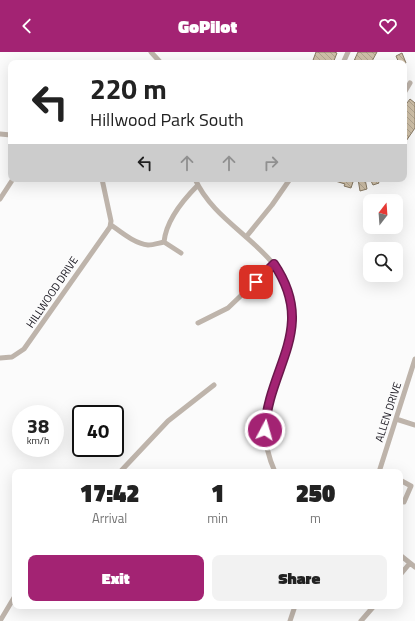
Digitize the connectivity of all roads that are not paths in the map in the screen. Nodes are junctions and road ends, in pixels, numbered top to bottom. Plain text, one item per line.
1 (151, 52) edge
2 (158, 60) edge
3 (410, 83) dead end
4 (407, 88) edge
5 (11, 182) edge
6 (103, 182) edge
7 (196, 182) edge
8 (288, 182) edge
9 (198, 185) junction
10 (0, 199) edge
11 (111, 225) junction
12 (246, 237) junction
13 (164, 242) junction
14 (181, 253) dead end
15 (274, 264) junction
16 (198, 324) dead end
17 (0, 358) edge
18 (415, 359) edge
19 (409, 378) junction
20 (415, 379) edge
21 (214, 385) dead end
22 (396, 420) junction
23 (415, 426) edge
24 (123, 469) edge
25 (274, 469) edge
26 (380, 469) edge
27 (403, 482) edge
28 (403, 502) edge
29 (403, 557) edge
30 (410, 563) junction
31 (415, 567) edge
32 (403, 571) edge
33 (12, 601) edge
34 (294, 609) edge
35 (371, 609) edge
36 (0, 621) edge
37 (290, 621) edge
38 (361, 621) edge

1 - 2 street
3 - 4 street
5 - 10 street
6 - 11 street
7 - 9 street
8 - 12 street
9 - 12 street
9 - 13 street
11 - 13 street
11 - 17 street, HILLWOOD DRIVE
12 - 15 street
13 - 14 street
15 - 16 street
15 - 25 street
18 - 19 street, ALLEN DRIVE
19 - 20 street
19 - 22 street, ALLEN DRIVE
21 - 24 street
22 - 23 street
22 - 26 street, ALLEN DRIVE
27 - 28 street
29 - 30 street
30 - 31 street
30 - 32 street
33 - 36 street
34 - 37 street
35 - 38 street

